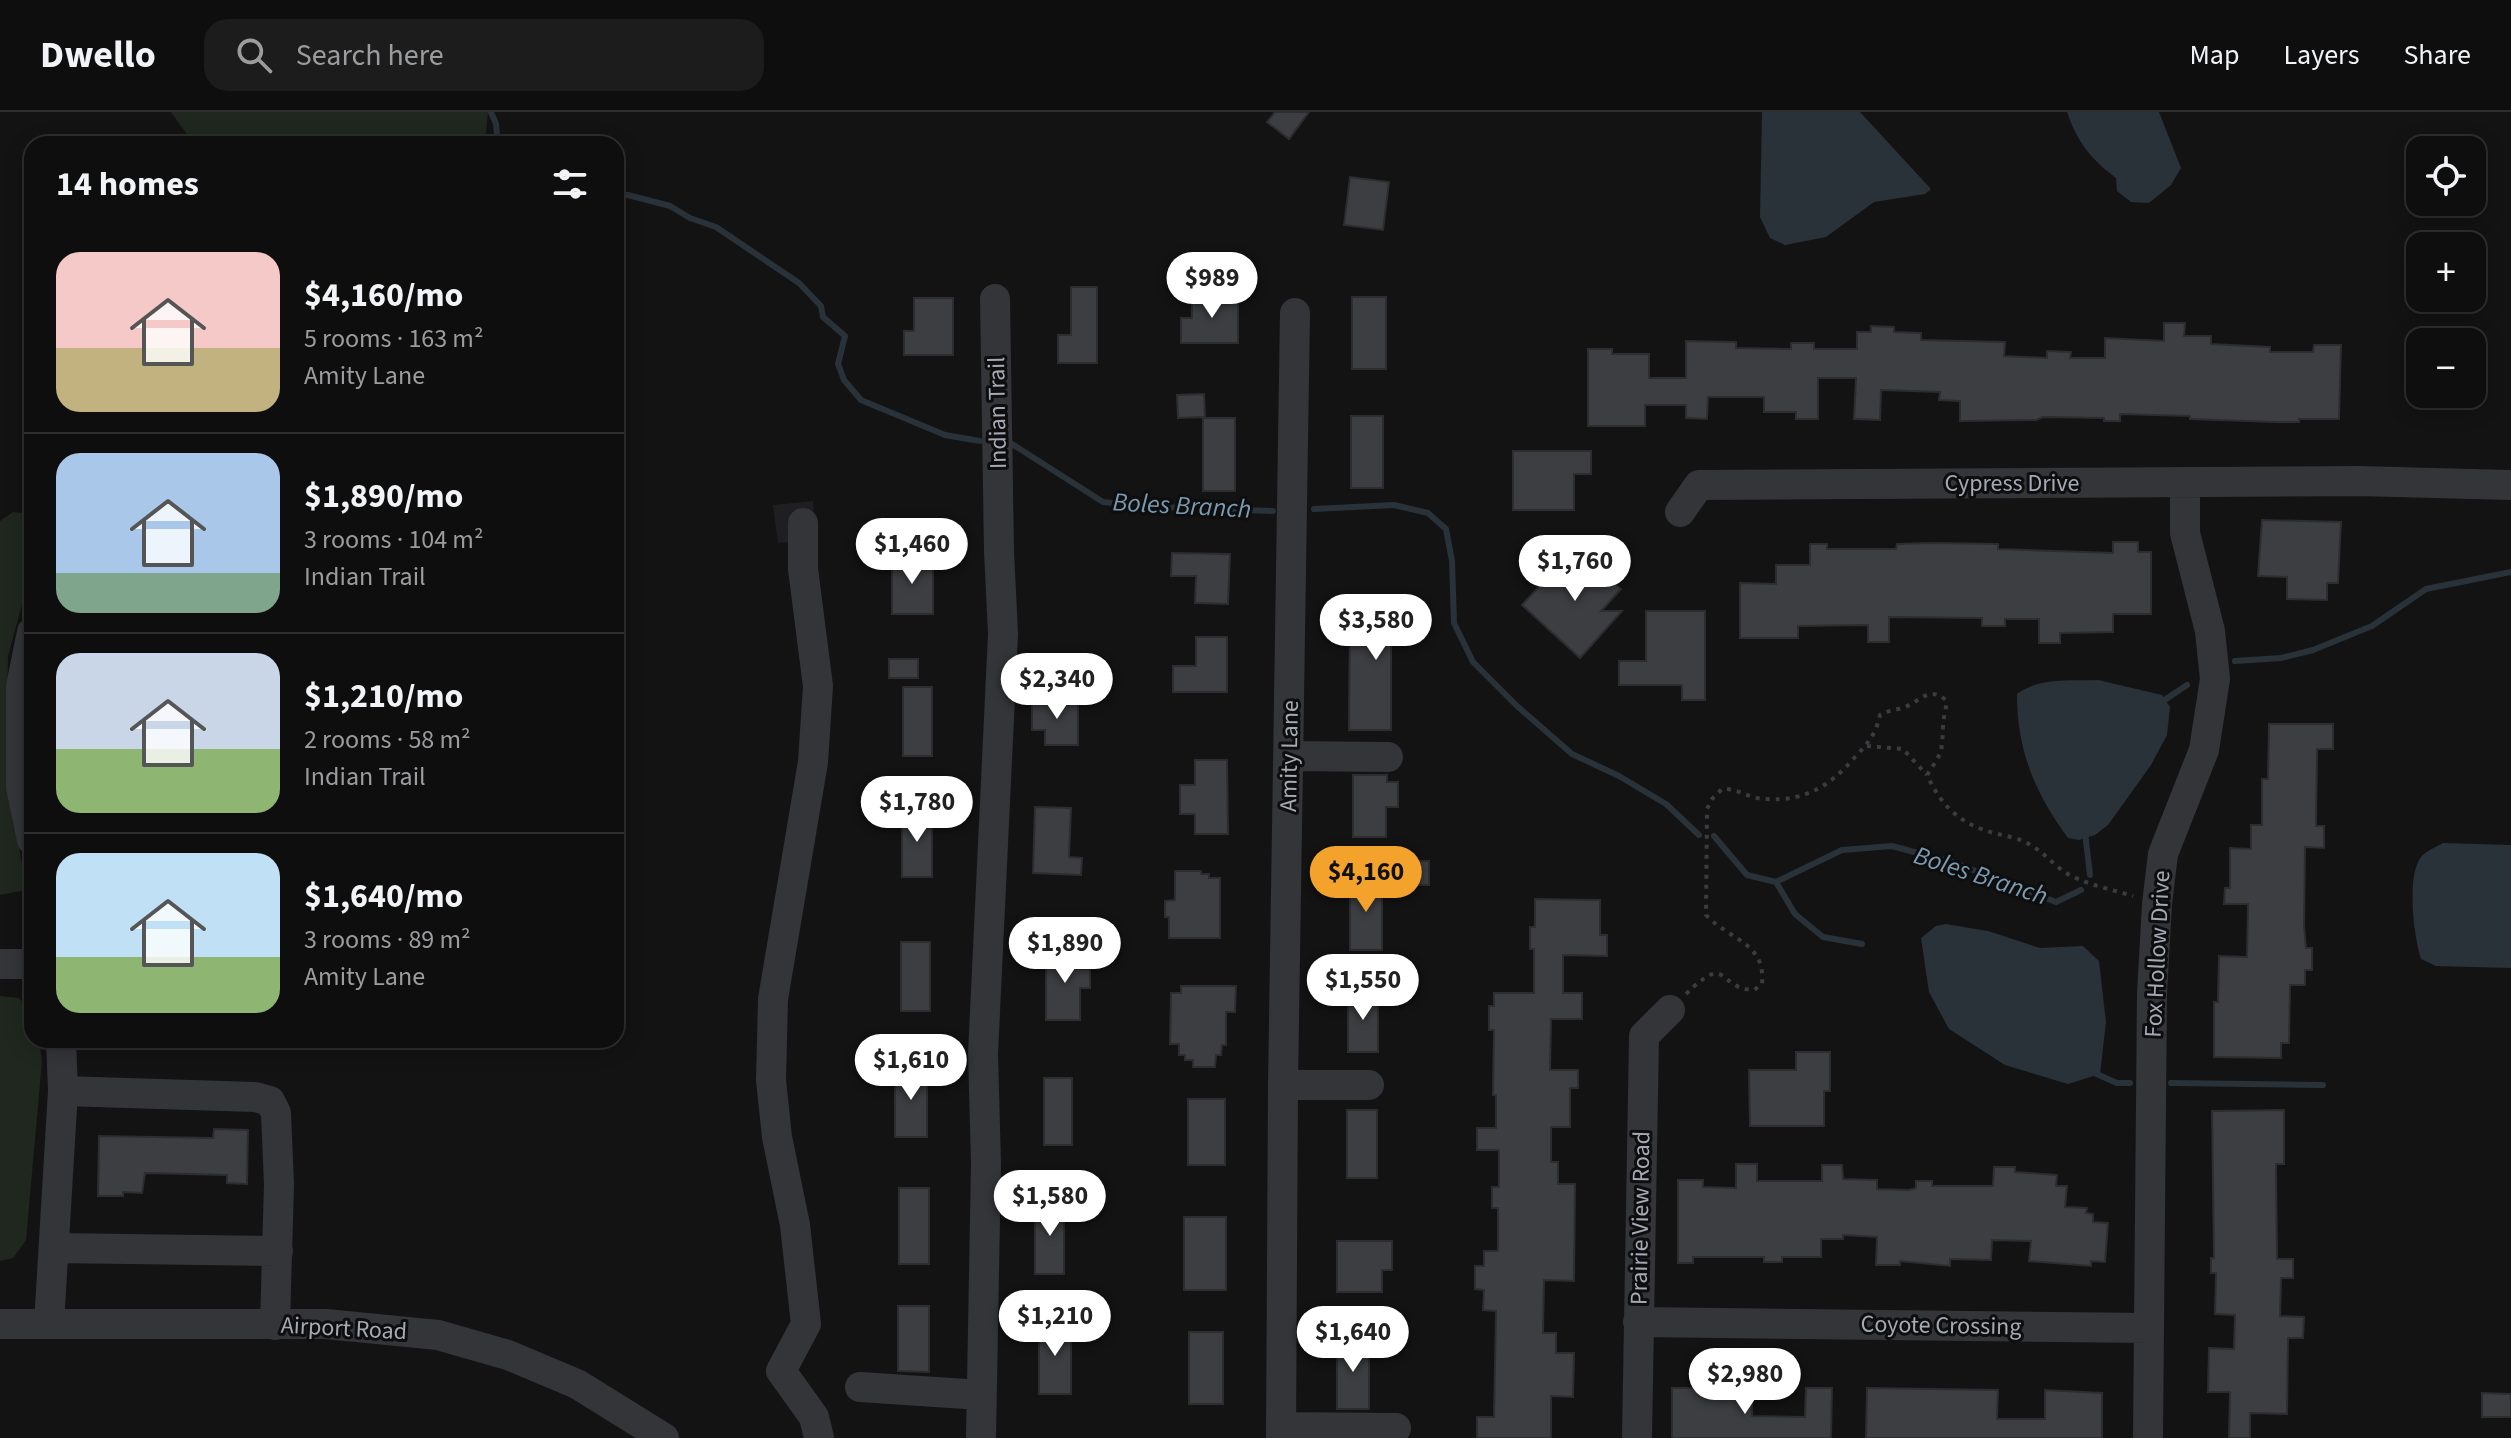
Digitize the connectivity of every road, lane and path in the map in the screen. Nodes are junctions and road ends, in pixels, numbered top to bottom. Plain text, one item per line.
1 (995, 299) dead end
2 (1295, 313) dead end
3 (2185, 482) junction
4 (2511, 485) edge
5 (1680, 512) dead end
6 (803, 523) dead end
7 (24, 671) edge
8 (1867, 746) junction
9 (1289, 756) junction
10 (1388, 757) dead end
11 (1927, 775) junction
12 (24, 801) edge
13 (2157, 904) junction
14 (0, 964) edge
15 (24, 964) edge
16 (1670, 1010) joint
17 (61, 1048) edge
18 (1283, 1085) junction
19 (1369, 1085) dead end
20 (63, 1091) junction
21 (54, 1248) junction
22 (278, 1251) junction
23 (1638, 1322) junction
24 (0, 1324) edge
25 (49, 1324) junction
26 (275, 1325) junction
27 (2149, 1328) junction
28 (860, 1387) dead end
29 (981, 1395) junction
30 (1396, 1428) dead end
31 (1281, 1433) edge
32 (664, 1438) edge
33 (819, 1438) edge
34 (981, 1438) edge
35 (1637, 1438) edge
36 (2148, 1438) edge

1 - 29 street, Indian Trail
2 - 9 street, Amity Lane
3 - 4 street, Cypress Drive
3 - 5 street, Cypress Drive
3 - 13 street, Fox Hollow Drive
6 - 33 street
7 - 12 street
8 - 11 path
8 - 11 path
8 - 16 path
9 - 10 street
9 - 18 street, Amity Lane
11 - 13 path
13 - 27 street, Fox Hollow Drive
14 - 15 street
16 - 23 street, Prairie View Road
17 - 20 street
18 - 19 street
18 - 31 street, Amity Lane
20 - 21 street
20 - 22 street
21 - 22 street
21 - 25 street
22 - 26 street
23 - 27 street, Coyote Crossing
23 - 35 street, Prairie View Road
24 - 25 street, Airport Road
25 - 26 street, Airport Road
26 - 32 street, Airport Road
27 - 36 street, Fox Hollow Drive
28 - 29 street
29 - 34 street, Indian Trail
30 - 31 street

